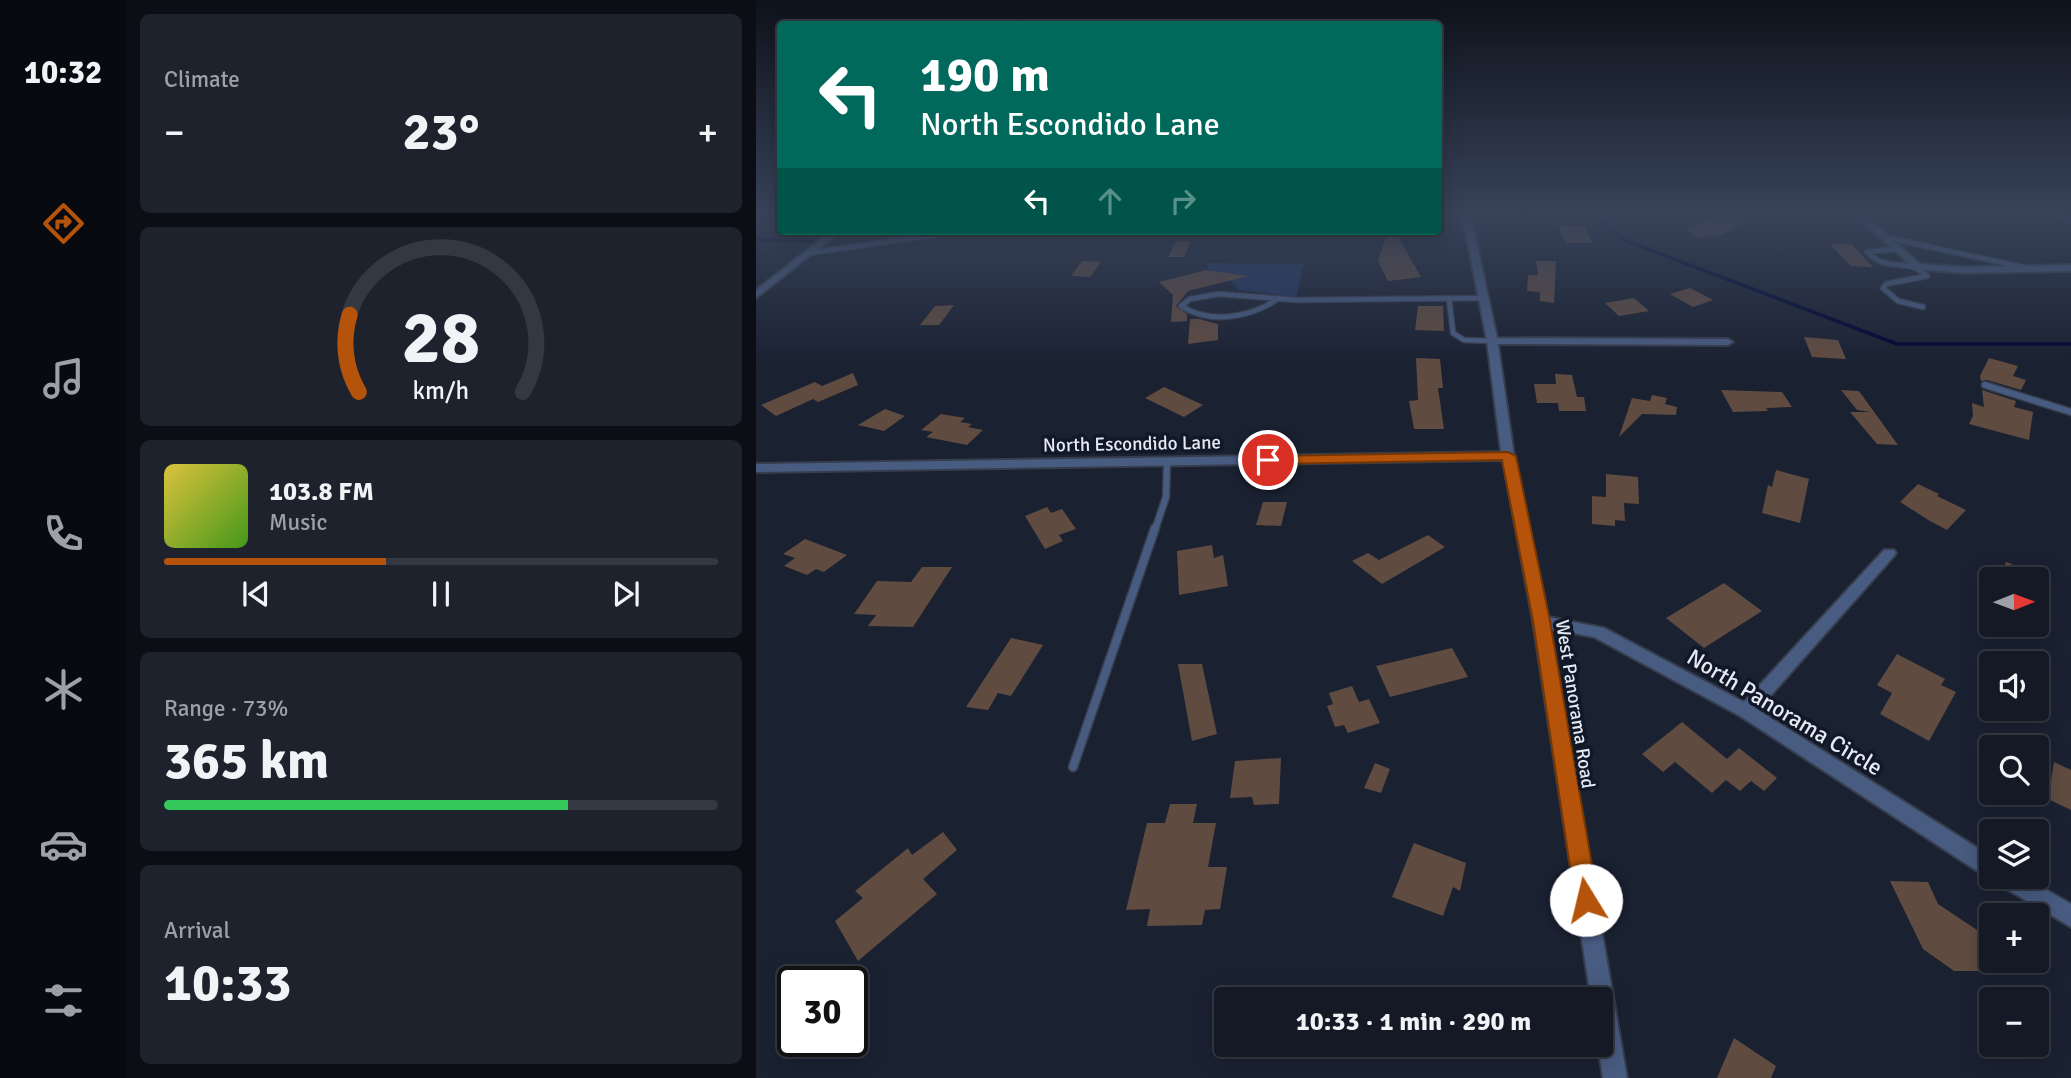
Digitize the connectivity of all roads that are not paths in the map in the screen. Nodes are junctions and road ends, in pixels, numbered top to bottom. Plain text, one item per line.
1 (796, 263) edge
2 (1477, 263) edge
3 (1881, 263) edge
4 (1913, 263) edge
5 (2005, 263) edge
6 (1918, 267) junction
7 (2027, 268) junction
8 (2071, 268) edge
9 (756, 295) edge
10 (1279, 298) junction
11 (1449, 298) junction
12 (1484, 298) junction
13 (1923, 307) dead end
14 (1492, 341) junction
15 (1728, 342) dead end
16 (1986, 385) dead end
17 (2071, 412) edge
18 (1508, 456) junction
19 (1167, 462) junction
20 (756, 468) edge
21 (1889, 553) dead end
22 (1541, 621) junction
23 (1746, 711) junction
24 (1073, 767) dead end
25 (1979, 861) edge
26 (2025, 889) edge
27 (2071, 916) edge
28 (1615, 1078) edge

1 - 9 street
2 - 12 street, West Panorama Road
3 - 6 lane
4 - 6 street
5 - 7 lane
6 - 7 street
6 - 13 lane
7 - 8 street
10 - 10 lane
10 - 11 lane
11 - 12 lane
11 - 14 lane
12 - 14 street, West Panorama Road
14 - 15 street
14 - 18 street, West Panorama Road
16 - 17 lane
18 - 19 street, North Escondido Lane
18 - 22 street, West Panorama Road
19 - 20 street, North Escondido Lane
19 - 24 lane
21 - 23 street
22 - 23 street, North Panorama Circle
22 - 28 street, West Panorama Road
23 - 25 street, North Panorama Circle
26 - 27 street

